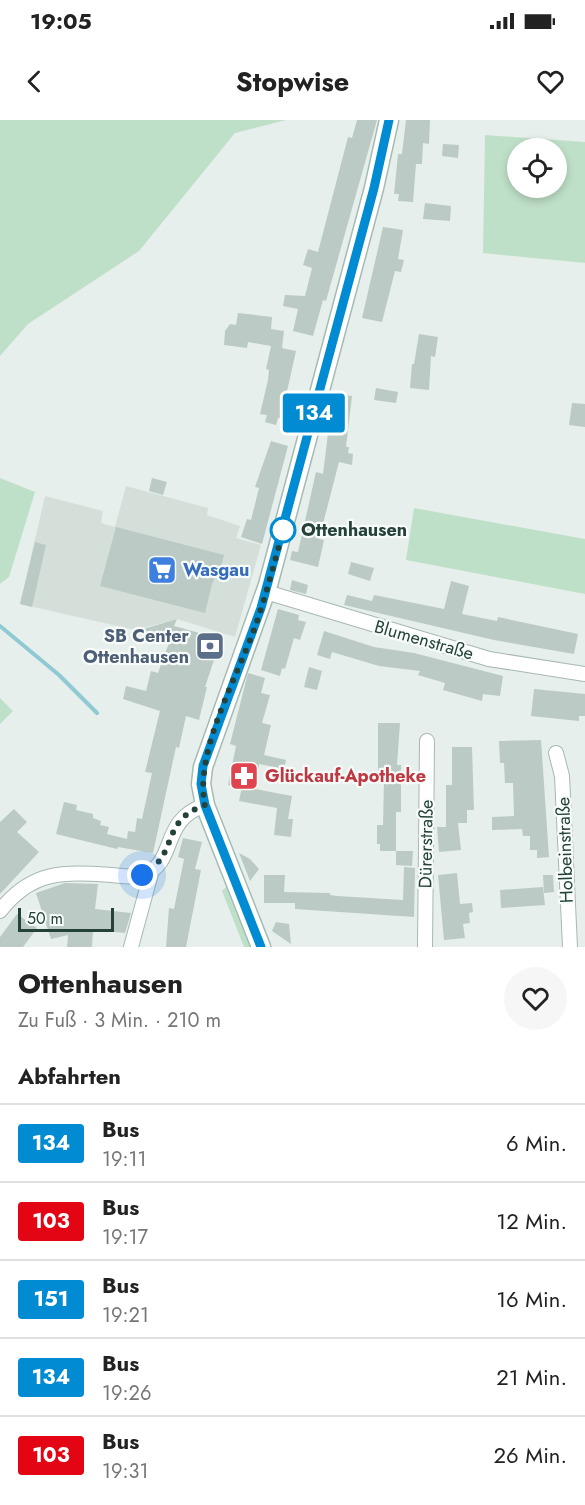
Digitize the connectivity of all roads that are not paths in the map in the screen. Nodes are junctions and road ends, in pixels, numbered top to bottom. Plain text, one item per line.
1 (389, 120) edge
2 (266, 592) junction
3 (585, 674) edge
4 (427, 741) dead end
5 (556, 753) dead end
6 (205, 805) junction
7 (152, 870) junction
8 (0, 911) edge
9 (130, 947) edge
10 (261, 947) edge
11 (425, 947) edge
12 (570, 947) edge

1 - 2 main road
2 - 3 street, Blumenstraße
2 - 6 main road
4 - 11 street, Dürerstraße
5 - 12 street, Holbeinstraße
6 - 7 street
6 - 10 main road
7 - 8 street
7 - 9 street

